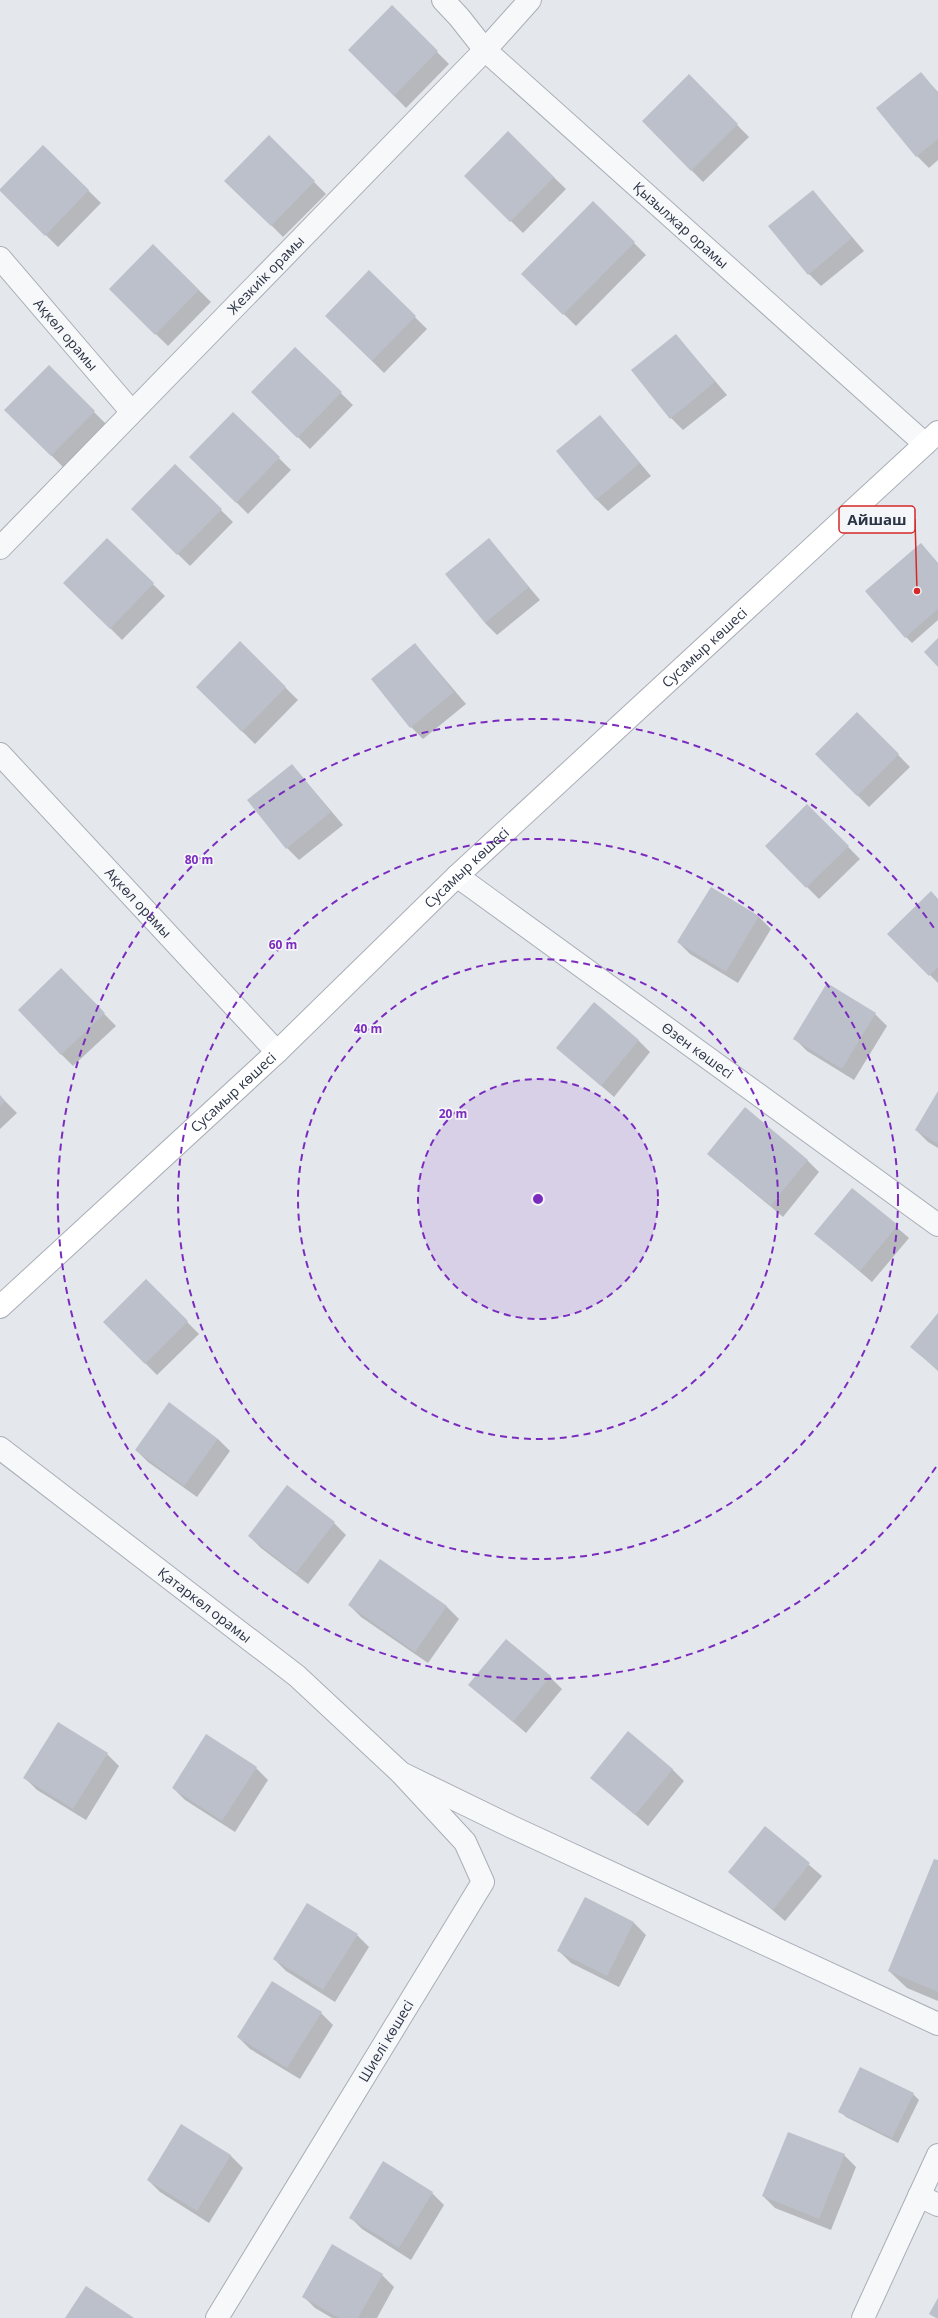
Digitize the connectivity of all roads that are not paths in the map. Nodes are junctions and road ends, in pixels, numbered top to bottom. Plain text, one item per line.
1 (443, 0) edge
2 (530, 0) edge
3 (484, 50) junction
4 (0, 258) edge
5 (131, 411) junction
6 (931, 438) edge
7 (0, 548) edge
8 (0, 754) edge
9 (457, 876) junction
10 (277, 1052) junction
11 (938, 1224) edge
12 (0, 1307) edge
13 (0, 1448) edge
14 (401, 1773) junction
15 (938, 2024) edge
16 (938, 2155) edge
17 (919, 2196) junction
18 (938, 2205) edge
19 (217, 2318) edge
20 (863, 2318) edge

1 - 3 street, Қызылжар орамы
2 - 3 street, Жезкиік орамы
3 - 5 street, Жезкиік орамы
3 - 6 street, Қызылжар орамы
4 - 5 street, Ақкөл орамы
5 - 7 street, Жезкиік орамы
6 - 9 main road, Сусамыр көшесі
8 - 10 street, Ақкөл орамы
9 - 10 main road, Сусамыр көшесі
9 - 11 street, Өзен көшесі
10 - 12 main road, Сусамыр көшесі
13 - 14 street, Қатаркөл орамы
14 - 15 street
14 - 19 street, Шиелі көшесі
16 - 17 street
17 - 18 street
17 - 20 street

